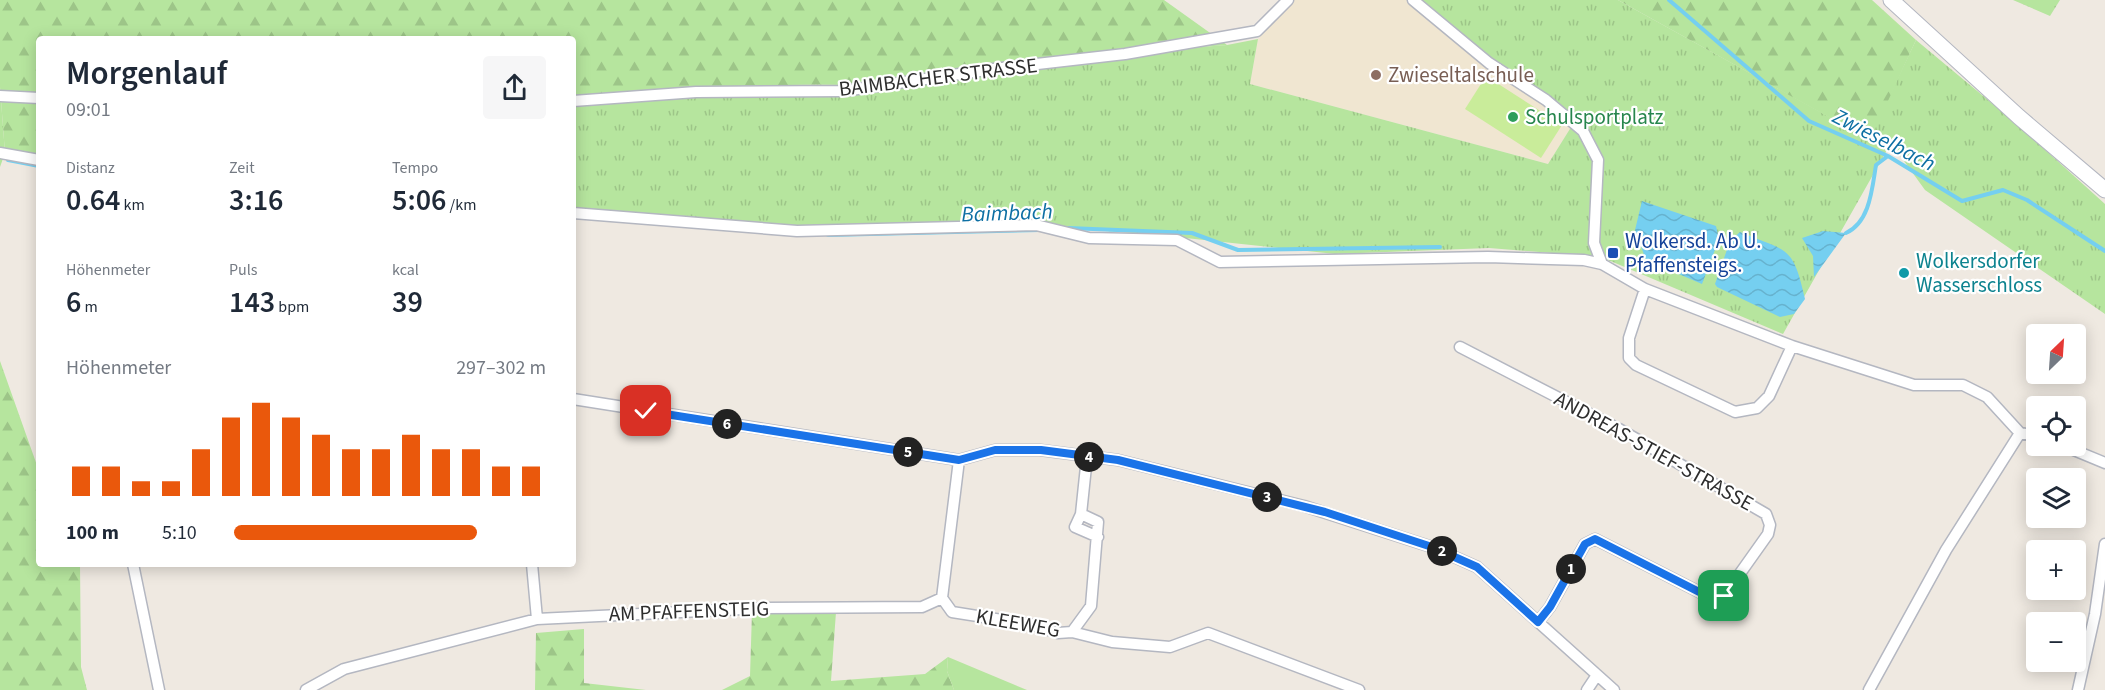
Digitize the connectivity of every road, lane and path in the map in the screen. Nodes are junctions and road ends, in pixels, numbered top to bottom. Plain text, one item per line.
1 (1288, 0) edge
2 (1413, 0) edge
3 (1892, 0) edge
4 (0, 96) edge
5 (36, 98) edge
6 (576, 101) edge
7 (0, 153) edge
8 (36, 159) edge
9 (2105, 190) edge
10 (576, 213) edge
11 (1602, 264) junction
12 (1645, 289) junction
13 (1792, 346) junction
14 (1460, 347) dead end
15 (576, 399) edge
16 (2020, 433) junction
17 (2026, 434) edge
18 (2086, 454) edge
19 (1087, 457) junction
20 (959, 460) junction
21 (2104, 460) edge
22 (2105, 544) edge
23 (134, 567) edge
24 (532, 567) edge
25 (942, 598) junction
26 (537, 619) junction
27 (1538, 622) junction
28 (1072, 632) junction
29 (1597, 675) junction
30 (159, 690) edge
31 (306, 690) edge
32 (1359, 690) edge
33 (1587, 690) edge
34 (1614, 690) edge
35 (1869, 690) edge
36 (2078, 690) edge

1 - 6 street, BAIMBACHER STRASSE
2 - 11 street
3 - 9 street
4 - 5 street
7 - 8 street
10 - 11 street
11 - 12 street
12 - 13 street
12 - 13 street
13 - 16 street
14 - 27 street, ANDREAS-STIEF-STRASSE
15 - 20 street
16 - 17 street
16 - 35 street
18 - 21 street
19 - 20 street
19 - 27 street
19 - 28 street, KLEEWEG
20 - 25 street
22 - 36 street
23 - 30 street
24 - 26 street
25 - 26 street, AM PFAFFENSTEIG
25 - 28 street, KLEEWEG
26 - 31 street, AM PFAFFENSTEIG
27 - 29 street
28 - 32 street
29 - 33 street
29 - 34 street

